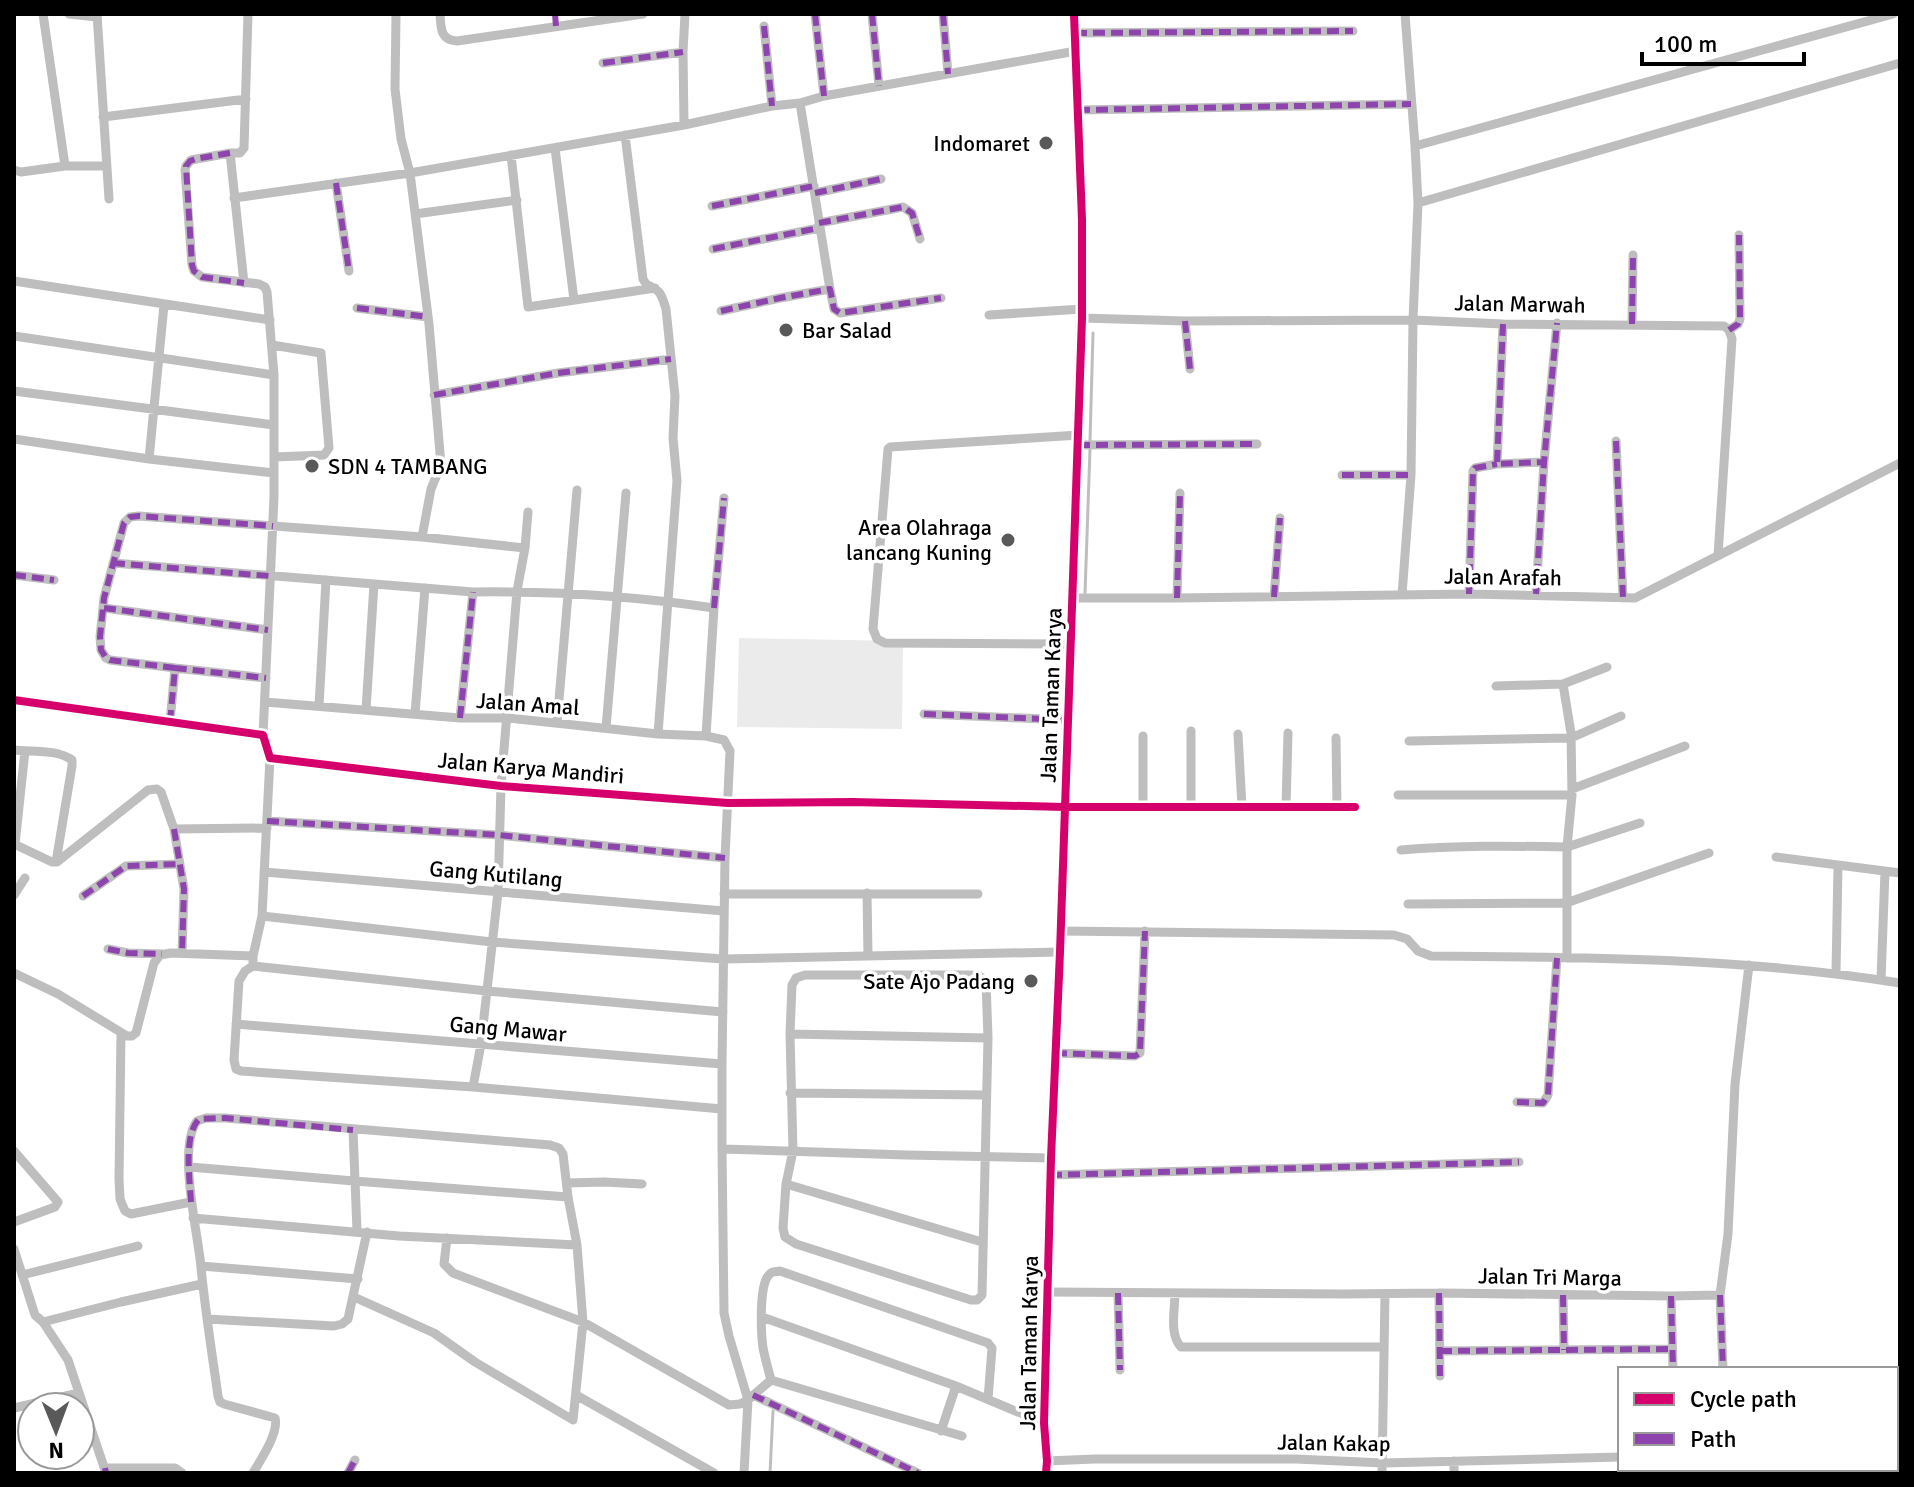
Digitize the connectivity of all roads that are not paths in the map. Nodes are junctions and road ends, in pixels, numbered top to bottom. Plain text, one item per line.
1 (43, 14) edge
2 (69, 14) edge
3 (248, 14) edge
4 (396, 14) edge
5 (440, 14) edge
6 (555, 14) edge
7 (643, 14) edge
8 (685, 14) edge
9 (815, 14) edge
10 (872, 14) edge
11 (943, 14) edge
12 (1074, 14) edge
13 (1405, 14) edge
14 (1893, 14) edge
15 (97, 16) edge
16 (556, 26) junction
17 (764, 26) dead end
18 (1353, 31) dead end
19 (1075, 33) junction
20 (1076, 51) junction
21 (683, 52) junction
22 (603, 63) dead end
23 (1900, 63) edge
24 (948, 74) junction
25 (879, 86) junction
26 (824, 96) junction
27 (246, 99) junction
28 (800, 103) junction
29 (1411, 104) junction
30 (772, 106) junction
31 (1078, 110) junction
32 (103, 117) junction
33 (684, 125) junction
34 (625, 135) junction
35 (1415, 146) junction
36 (555, 148) junction
37 (230, 153) junction
38 (511, 155) junction
39 (65, 166) junction
40 (107, 166) junction
41 (14, 170) edge
42 (410, 173) junction
43 (881, 179) dead end
44 (336, 183) junction
45 (814, 190) junction
46 (234, 198) junction
47 (109, 199) dead end
48 (517, 200) junction
49 (1418, 203) junction
50 (712, 206) dead end
51 (415, 214) junction
52 (819, 226) junction
53 (1739, 235) dead end
54 (920, 239) dead end
55 (713, 249) dead end
56 (1633, 255) dead end
57 (349, 271) dead end
58 (14, 281) edge
59 (244, 283) junction
60 (656, 287) junction
61 (830, 289) junction
62 (941, 298) dead end
63 (574, 300) junction
64 (164, 305) junction
65 (357, 308) dead end
66 (721, 311) dead end
67 (1082, 313) junction
68 (989, 315) dead end
69 (428, 317) junction
70 (270, 320) junction
71 (1413, 320) junction
72 (1185, 321) junction
73 (1557, 323) junction
74 (1503, 324) junction
75 (1632, 324) junction
76 (1729, 330) junction
77 (14, 336) edge
78 (272, 345) junction
79 (159, 359) junction
80 (671, 359) junction
81 (1190, 369) dead end
82 (274, 375) junction
83 (14, 391) edge
84 (434, 395) junction
85 (154, 409) junction
86 (274, 425) junction
87 (14, 439) edge
88 (1079, 440) junction
89 (1616, 441) dead end
90 (1257, 444) dead end
91 (274, 457) junction
92 (149, 459) junction
93 (1544, 462) junction
94 (1900, 463) edge
95 (1497, 464) junction
96 (274, 473) junction
97 (1342, 475) dead end
98 (1411, 475) junction
99 (577, 490) dead end
100 (626, 493) dead end
101 (1180, 493) dead end
102 (724, 498) dead end
103 (528, 512) dead end
104 (1280, 518) dead end
105 (273, 526) junction
106 (422, 537) junction
107 (525, 548) junction
108 (1718, 556) junction
109 (113, 563) junction
110 (14, 575) edge
111 (270, 576) junction
112 (54, 580) dead end
113 (326, 580) junction
114 (374, 584) junction
115 (425, 588) junction
116 (517, 591) junction
117 (473, 592) junction
118 (569, 594) junction
119 (1469, 594) junction
120 (1536, 594) junction
121 (1402, 595) junction
122 (616, 596) junction
123 (1274, 597) junction
124 (1073, 598) junction
125 (1177, 598) junction
126 (1623, 598) junction
127 (668, 603) junction
128 (104, 608) junction
129 (714, 608) junction
130 (268, 630) junction
131 (1071, 644) junction
132 (1607, 667) dead end
133 (175, 668) junction
134 (266, 678) junction
135 (1563, 684) junction
136 (1496, 686) dead end
137 (14, 700) edge
138 (265, 702) junction
139 (319, 706) junction
140 (366, 710) junction
141 (415, 714) junction
142 (924, 714) dead end
143 (1621, 716) dead end
144 (460, 718) junction
145 (508, 718) junction
146 (1068, 720) junction
147 (170, 722) junction
148 (557, 723) junction
149 (606, 728) junction
150 (1191, 731) dead end
151 (1288, 733) dead end
152 (658, 734) junction
153 (1238, 734) dead end
154 (263, 735) junction
155 (706, 736) junction
156 (1143, 736) dead end
157 (1336, 738) dead end
158 (1571, 738) junction
159 (1409, 741) dead end
160 (1685, 746) dead end
161 (19, 751) edge
162 (270, 758) junction
163 (501, 786) junction
164 (1572, 792) junction
165 (1398, 795) dead end
166 (17, 796) edge
167 (728, 803) junction
168 (1065, 807) junction
169 (1143, 807) junction
170 (1191, 807) junction
171 (1242, 807) junction
172 (1286, 807) junction
173 (1337, 807) junction
174 (1355, 807) dead end
175 (1640, 823) dead end
176 (267, 824) junction
177 (174, 829) junction
178 (498, 835) junction
179 (14, 844) edge
180 (1567, 847) junction
181 (1401, 850) dead end
182 (1709, 853) dead end
183 (1776, 857) dead end
184 (725, 858) junction
185 (56, 862) junction
186 (180, 864) junction
187 (1838, 865) junction
188 (1885, 871) junction
189 (264, 872) junction
190 (1900, 873) edge
191 (25, 878) dead end
192 (498, 892) junction
193 (867, 893) junction
194 (724, 894) junction
195 (978, 894) dead end
196 (14, 895) edge
197 (83, 896) dead end
198 (1566, 903) junction
199 (1408, 904) dead end
200 (724, 911) junction
201 (262, 916) junction
202 (1061, 931) junction
203 (1145, 931) junction
204 (492, 942) junction
205 (108, 949) dead end
206 (1060, 952) junction
207 (182, 953) junction
208 (162, 954) junction
209 (868, 956) junction
210 (1562, 958) junction
211 (723, 959) junction
212 (253, 961) junction
213 (1749, 965) junction
214 (14, 973) edge
215 (1836, 973) junction
216 (1881, 980) junction
217 (1900, 983) edge
218 (487, 991) junction
219 (723, 1012) junction
220 (236, 1024) junction
221 (121, 1033) junction
222 (790, 1034) junction
223 (988, 1038) junction
224 (481, 1044) junction
225 (1055, 1053) junction
226 (722, 1064) junction
227 (473, 1087) junction
228 (790, 1093) junction
229 (986, 1095) junction
230 (1517, 1102) dead end
231 (717, 1108) junction
232 (353, 1130) junction
233 (722, 1149) junction
234 (14, 1151) edge
235 (793, 1151) junction
236 (984, 1157) junction
237 (1051, 1158) junction
238 (1519, 1162) dead end
239 (190, 1167) junction
240 (1050, 1175) junction
241 (354, 1181) junction
242 (567, 1183) junction
243 (642, 1184) dead end
244 (786, 1184) junction
245 (568, 1197) junction
246 (191, 1202) junction
247 (193, 1218) junction
248 (14, 1222) edge
249 (362, 1232) junction
250 (447, 1238) junction
251 (982, 1242) junction
252 (577, 1245) junction
253 (138, 1246) dead end
254 (14, 1249) edge
255 (201, 1266) junction
256 (22, 1275) junction
257 (358, 1279) junction
258 (202, 1284) junction
259 (1048, 1292) junction
260 (1118, 1293) junction
261 (1175, 1293) junction
262 (1439, 1293) junction
263 (1385, 1294) junction
264 (1563, 1295) junction
265 (1720, 1295) junction
266 (1671, 1296) junction
267 (354, 1297) junction
268 (762, 1317) junction
269 (207, 1319) junction
270 (43, 1322) junction
271 (583, 1322) junction
272 (1383, 1347) junction
273 (1672, 1349) junction
274 (1564, 1350) junction
275 (1440, 1351) junction
276 (1673, 1367) edge
277 (1723, 1367) edge
278 (1120, 1370) dead end
279 (1440, 1376) dead end
280 (771, 1380) junction
281 (956, 1386) junction
282 (78, 1391) edge
283 (576, 1395) junction
284 (751, 1397) junction
285 (988, 1399) junction
286 (1044, 1423) junction
287 (941, 1431) junction
288 (962, 1436) dead end
289 (96, 1444) edge
290 (1618, 1457) edge
291 (1296, 1459) junction
292 (355, 1460) dead end
293 (1138, 1460) junction
294 (1251, 1460) junction
295 (1454, 1461) junction
296 (1046, 1467) edge
297 (1382, 1468) edge
298 (105, 1471) edge
299 (182, 1473) edge
300 (253, 1473) edge
301 (348, 1473) edge
302 (714, 1473) edge
303 (744, 1473) edge
304 (918, 1473) edge
305 (1137, 1473) edge
306 (1249, 1473) edge
307 (1295, 1473) edge
308 (1454, 1473) edge

1 - 39 street
2 - 15 street
3 - 27 street
4 - 42 street
5 - 16 street
6 - 16 street
7 - 16 street
8 - 21 street
9 - 26 street
10 - 25 street
11 - 24 street
12 - 19 street, Jalan Taman Karya
13 - 29 street
14 - 35 street
15 - 32 street
17 - 30 street
18 - 19 street
19 - 20 street, Jalan Taman Karya
20 - 24 street
20 - 31 street, Jalan Taman Karya
21 - 22 street
21 - 33 street
23 - 49 street
24 - 25 street
25 - 26 street
26 - 28 street
27 - 32 street
27 - 37 street
28 - 30 street
28 - 45 street
29 - 31 street
29 - 35 street
30 - 33 street
31 - 67 street, Jalan Taman Karya
32 - 40 street
33 - 34 street
34 - 36 street
34 - 60 street
35 - 49 street
36 - 38 street
36 - 63 street
37 - 46 street
37 - 59 street
38 - 42 street
38 - 48 street
39 - 40 street
39 - 41 street
40 - 47 street
42 - 44 street
42 - 51 street
43 - 45 street
44 - 46 street
44 - 57 street
45 - 50 street
45 - 52 street
46 - 59 street
48 - 51 street
48 - 63 street
49 - 71 street
51 - 69 street
52 - 54 street
52 - 55 street
52 - 61 street
53 - 76 street
56 - 75 street
58 - 64 street
59 - 70 street
60 - 63 street
60 - 80 street
61 - 62 street
61 - 66 street
64 - 70 street
64 - 79 street
65 - 69 street
67 - 68 street, Jalan Marwah
67 - 72 street, Jalan Marwah
67 - 88 street, Jalan Taman Karya
69 - 84 street
70 - 78 street
71 - 72 street, Jalan Marwah
71 - 74 street, Jalan Marwah
71 - 98 street
72 - 81 street
73 - 74 street, Jalan Marwah
73 - 75 street, Jalan Marwah
73 - 93 street
74 - 95 street
75 - 76 street, Jalan Marwah
76 - 108 street
77 - 79 street
78 - 82 street
78 - 91 street
79 - 82 street
79 - 85 street
80 - 84 street
80 - 127 street
82 - 86 street
83 - 85 street
84 - 106 street
85 - 86 street
85 - 92 street
86 - 91 street
87 - 92 street
88 - 90 street
88 - 124 street, Jalan Taman Karya
88 - 131 street
89 - 126 street
91 - 96 street
92 - 96 street
93 - 95 street
93 - 120 street
94 - 108 street, Jalan Arafah
95 - 119 street
96 - 105 street
97 - 98 street
98 - 121 street
99 - 118 street
100 - 122 street
101 - 125 street
102 - 129 street
103 - 107 street
104 - 123 street
105 - 106 street
105 - 109 street
105 - 111 street
106 - 107 street
107 - 116 street
108 - 126 street, Jalan Arafah
109 - 111 street
109 - 128 street
110 - 112 street
111 - 113 street
111 - 130 street
113 - 114 street
113 - 139 street
114 - 115 street
114 - 140 street
115 - 117 street
115 - 141 street
116 - 117 street
116 - 118 street
116 - 145 street
117 - 144 street
118 - 122 street
118 - 148 street
119 - 120 street, Jalan Arafah
119 - 121 street, Jalan Arafah
120 - 126 street, Jalan Arafah
121 - 123 street, Jalan Arafah
122 - 127 street
122 - 149 street
123 - 125 street, Jalan Arafah
124 - 125 street, Jalan Arafah
124 - 131 street, Jalan Taman Karya
127 - 129 street
127 - 152 street
128 - 130 street
128 - 133 street
129 - 155 street
130 - 134 street
131 - 146 street, Jalan Taman Karya
132 - 135 street
133 - 134 street
133 - 147 street
134 - 138 street
135 - 136 street
135 - 158 street
137 - 147 street
138 - 139 street, Jalan Amal
138 - 154 street
139 - 140 street, Jalan Amal
140 - 141 street, Jalan Amal
141 - 144 street, Jalan Amal
142 - 146 street
143 - 158 street
144 - 145 street, Jalan Amal
145 - 148 street, Jalan Amal
145 - 163 street
146 - 168 street, Jalan Taman Karya
147 - 154 street
148 - 149 street, Jalan Amal
149 - 152 street, Jalan Amal
150 - 170 street
151 - 172 street
152 - 155 street, Jalan Amal
153 - 171 street
154 - 162 street
155 - 167 street
156 - 169 street
157 - 173 street
158 - 159 street
158 - 164 street
160 - 164 street
161 - 166 street
161 - 185 street
162 - 163 street, Jalan Karya Mandiri
162 - 176 street
163 - 167 street, Jalan Karya Mandiri
163 - 178 street
164 - 165 street
164 - 180 street
166 - 179 street
167 - 168 street, Jalan Karya Mandiri
167 - 184 street
168 - 169 street, Jalan Karya Mandiri
168 - 202 street, Jalan Taman Karya
169 - 170 street, Jalan Karya Mandiri
170 - 171 street, Jalan Karya Mandiri
171 - 172 street, Jalan Karya Mandiri
172 - 173 street, Jalan Karya Mandiri
173 - 174 street, Jalan Karya Mandiri
175 - 180 street
176 - 177 street
176 - 178 street
176 - 189 street
177 - 185 street
177 - 186 street
178 - 184 street
178 - 192 street
179 - 185 street
180 - 181 street
180 - 198 street
182 - 198 street
183 - 187 street
184 - 194 street
186 - 197 street
186 - 207 street
187 - 188 street
187 - 215 street
188 - 190 street
188 - 216 street
189 - 192 street, Gang Kutilang
189 - 201 street
191 - 196 street
192 - 200 street, Gang Kutilang
192 - 204 street
193 - 194 street
193 - 195 street
193 - 209 street
194 - 200 street
198 - 199 street
198 - 210 street
200 - 211 street
201 - 204 street
201 - 212 street
202 - 203 street
202 - 206 street, Jalan Taman Karya
203 - 210 street
203 - 225 street
204 - 211 street
204 - 218 street
205 - 208 street
206 - 209 street
206 - 225 street, Jalan Taman Karya
207 - 208 street
207 - 212 street
208 - 221 street
209 - 211 street
210 - 213 street
210 - 230 street
211 - 219 street
212 - 218 street
212 - 220 street
213 - 215 street
213 - 265 street
214 - 221 street
215 - 216 street
216 - 217 street
218 - 219 street
218 - 224 street
219 - 226 street
220 - 224 street, Gang Mawar
220 - 227 street
221 - 246 street
222 - 223 street
222 - 223 street
222 - 228 street
223 - 229 street
224 - 226 street, Gang Mawar
224 - 227 street
225 - 237 street, Jalan Taman Karya
226 - 231 street
227 - 231 street
228 - 229 street
228 - 235 street
229 - 236 street
231 - 233 street
232 - 239 street
232 - 241 street
232 - 242 street
233 - 235 street
233 - 284 street
234 - 248 street
235 - 236 street
235 - 244 street
236 - 237 street
236 - 251 street
237 - 240 street, Jalan Taman Karya
238 - 240 street
239 - 241 street
239 - 246 street
240 - 259 street, Jalan Taman Karya
241 - 245 street
241 - 249 street
242 - 243 street
242 - 245 street
244 - 251 street
244 - 251 street
245 - 252 street
246 - 247 street
247 - 249 street
247 - 255 street
249 - 250 street
249 - 257 street
250 - 252 street
250 - 271 street
252 - 271 street
253 - 256 street
254 - 256 street
255 - 257 street
255 - 258 street
256 - 270 street
257 - 267 street
258 - 269 street
258 - 270 street
259 - 260 street, Jalan Tri Marga
259 - 286 street, Jalan Taman Karya
260 - 261 street, Jalan Tri Marga
260 - 278 street
261 - 263 street, Jalan Tri Marga
261 - 272 street
262 - 263 street, Jalan Tri Marga
262 - 264 street, Jalan Tri Marga
262 - 275 street
263 - 272 street
264 - 266 street, Jalan Tri Marga
264 - 274 street
265 - 266 street, Jalan Tri Marga
265 - 277 street
266 - 273 street
267 - 269 street
267 - 283 street
268 - 280 street
268 - 281 street
268 - 285 street
269 - 300 street
270 - 282 street
271 - 283 street
271 - 284 street
272 - 297 street
273 - 274 street
273 - 276 street
274 - 275 street
275 - 279 street
280 - 284 street
280 - 287 street
281 - 285 street
281 - 287 street
283 - 302 street
284 - 303 street
284 - 304 street
285 - 286 street
286 - 296 street, Jalan Taman Karya
287 - 288 street
289 - 298 street
290 - 295 street, Jalan Kakap
291 - 294 street, Jalan Kakap
291 - 297 street, Jalan Kakap
291 - 307 street
292 - 301 street
293 - 294 street, Jalan Kakap
293 - 296 street, Jalan Kakap
293 - 305 street
294 - 306 street
295 - 297 street, Jalan Kakap
295 - 308 street
298 - 299 street

